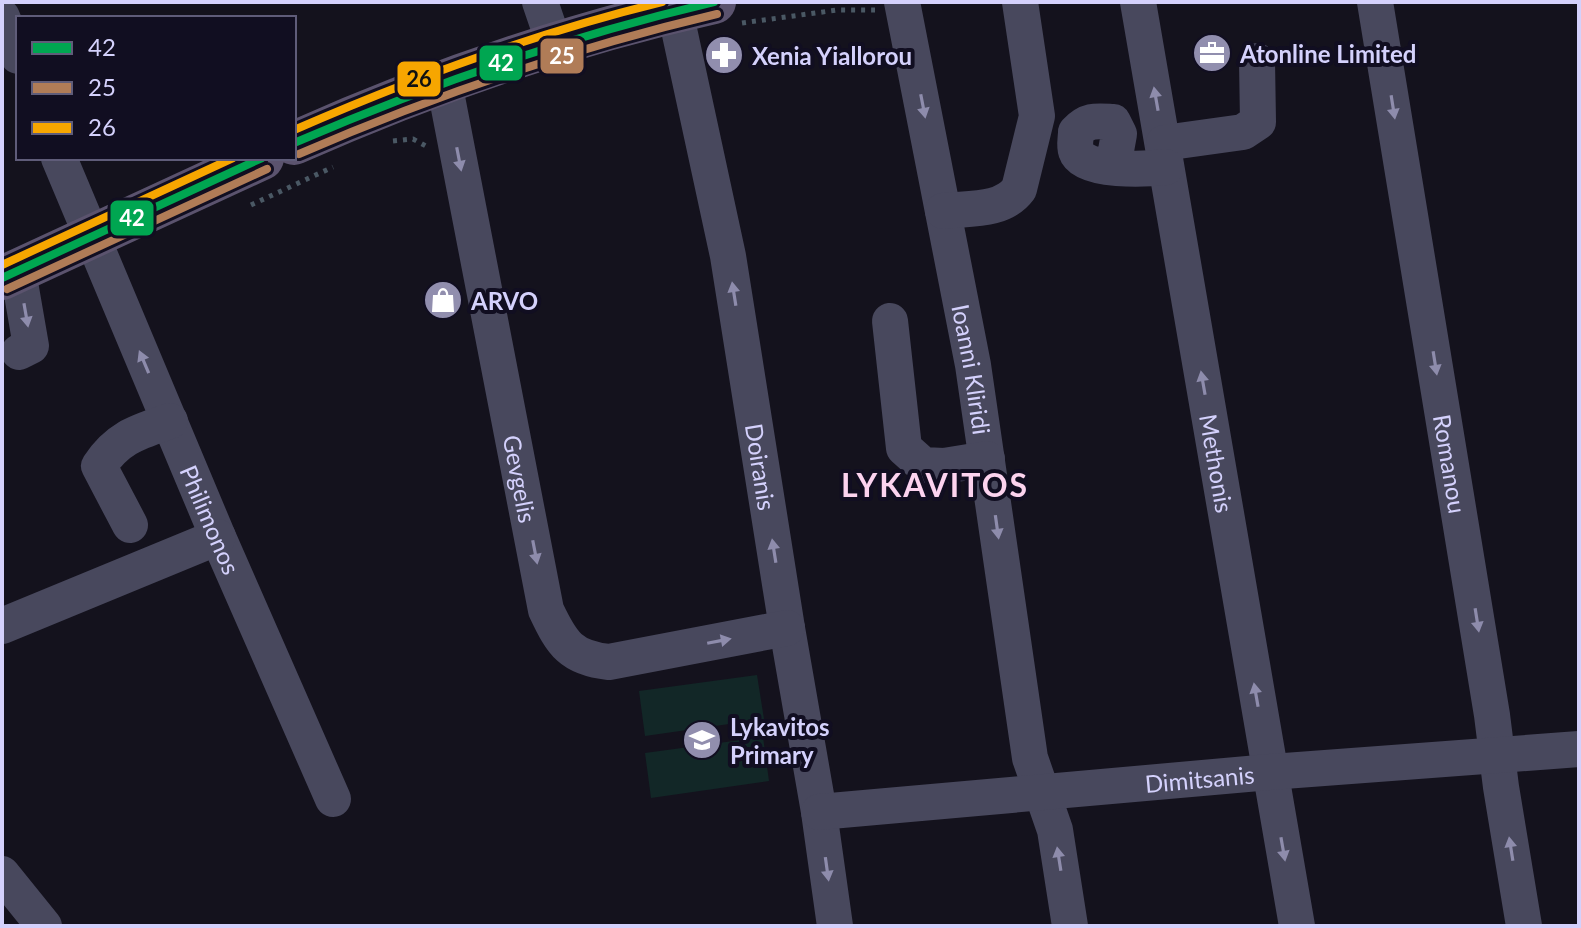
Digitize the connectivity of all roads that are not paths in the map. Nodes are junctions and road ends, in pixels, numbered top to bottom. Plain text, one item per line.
1 (540, 2) edge
2 (1020, 2) edge
3 (1138, 2) edge
4 (1375, 2) edge
5 (707, 13) edge
6 (905, 14) edge
7 (2, 17) edge
8 (554, 43) junction
9 (16, 51) edge
10 (1257, 61) dead end
11 (444, 82) junction
12 (296, 142) edge
13 (1165, 155) junction
14 (60, 160) edge
15 (258, 160) edge
16 (1113, 167) dead end
17 (943, 211) junction
18 (92, 238) junction
19 (10, 274) edge
20 (890, 321) dead end
21 (19, 352) dead end
22 (170, 421) junction
23 (987, 459) junction
24 (130, 525) dead end
25 (218, 537) junction
26 (2, 626) edge
27 (787, 628) junction
28 (1579, 749) edge
29 (1498, 756) junction
30 (1270, 772) junction
31 (1044, 793) junction
32 (333, 799) dead end
33 (819, 812) junction
34 (2, 874) edge
35 (44, 926) edge
36 (835, 926) edge
37 (1070, 926) edge
38 (1297, 926) edge
39 (1524, 926) edge

1 - 8 street
2 - 17 street
13 -> 3 street, Methonis
4 -> 29 street, Romanou
5 - 8 main road
27 -> 5 street, Doiranis
6 -> 17 street, Ioanni Kliridi
7 - 9 street
8 - 11 main road
10 - 13 street
11 - 12 main road
11 -> 27 street, Gevgelis
13 - 16 street
30 -> 13 street, Methonis
14 - 18 street, Philimonos
15 - 18 main road
17 - 23 street, Ioanni Kliridi
18 - 19 main road
22 -> 18 street, Philimonos
19 -> 21 street
20 - 23 street
22 - 24 street
22 - 25 street, Philimonos
23 -> 31 street, Ioanni Kliridi
25 - 26 street
25 - 32 street, Philimonos
27 - 33 street, Doiranis
28 - 29 street, Dimitsanis
29 - 30 street, Dimitsanis
39 -> 29 street, Romanou
30 - 31 street, Dimitsanis
30 -> 38 street, Methonis
31 - 33 street, Dimitsanis
37 -> 31 street, Ioanni Kliridi
33 -> 36 street, Doiranis
34 - 35 street

